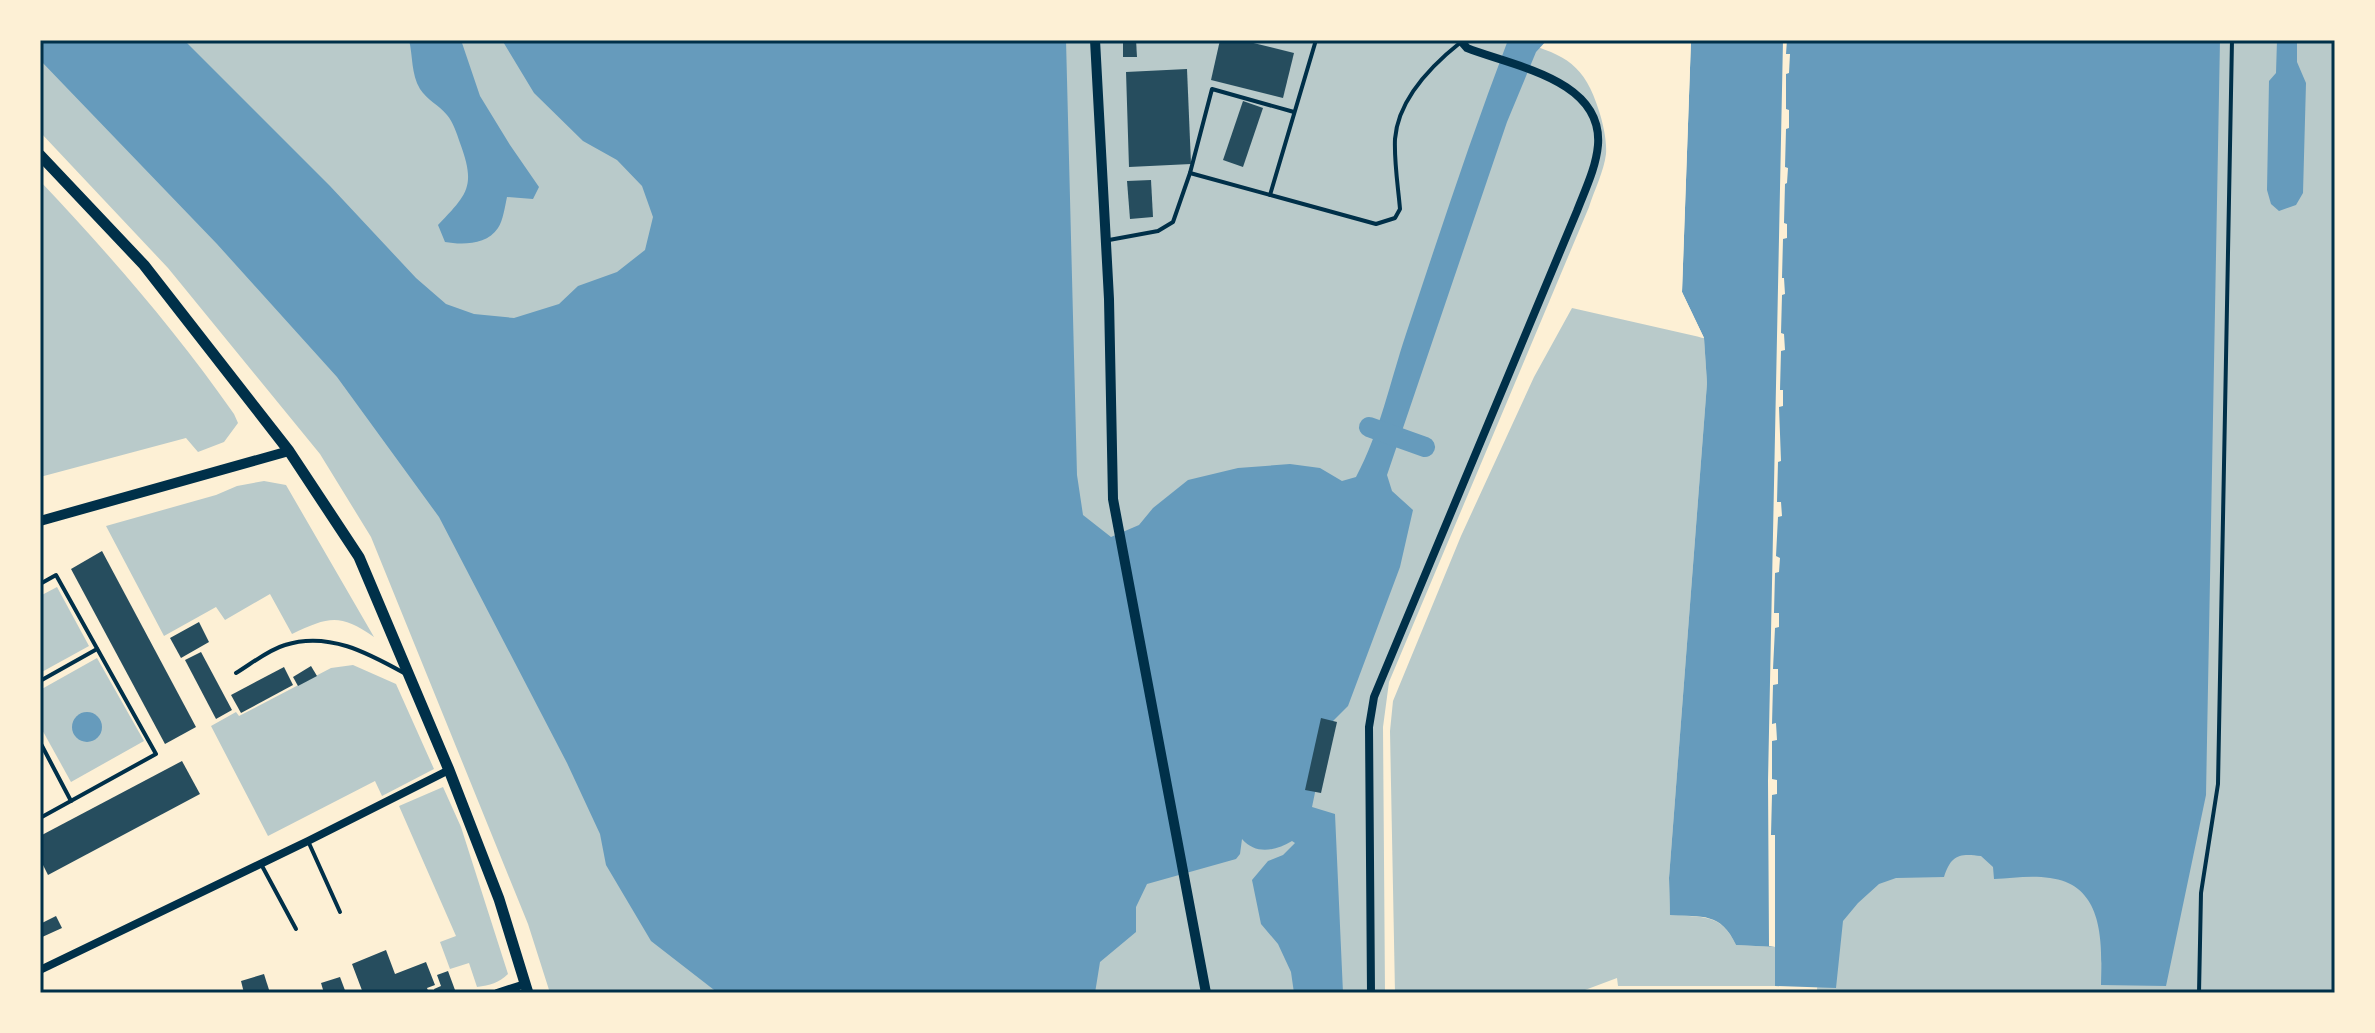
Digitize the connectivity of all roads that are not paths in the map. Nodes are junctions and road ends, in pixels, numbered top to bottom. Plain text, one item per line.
1 (1095, 40) edge
2 (1316, 40) edge
3 (2232, 40) edge
4 (1461, 41) edge
5 (1294, 112) junction
6 (40, 155) edge
7 (1190, 173) junction
8 (1270, 195) junction
9 (1106, 241) junction
10 (289, 451) junction
11 (40, 521) edge
12 (40, 584) edge
13 (98, 649) junction
14 (236, 673) dead end
15 (410, 676) junction
16 (40, 681) edge
17 (40, 742) edge
18 (449, 770) junction
19 (71, 801) junction
20 (40, 818) edge
21 (308, 841) junction
22 (261, 864) junction
23 (340, 912) dead end
24 (296, 929) dead end
25 (40, 970) edge
26 (527, 988) edge
27 (497, 993) edge
28 (1206, 993) edge
29 (1371, 993) edge
30 (2199, 993) edge

1 - 9 street
2 - 5 lane
3 - 30 lane
4 - 8 lane
4 - 29 street
5 - 7 lane
5 - 8 lane
6 - 10 main road
7 - 8 lane
7 - 9 lane
9 - 28 street
10 - 11 street
10 - 15 main road
12 - 13 lane
13 - 16 lane
13 - 19 lane
14 - 15 lane
15 - 18 main road
17 - 19 lane
18 - 21 street
18 - 26 main road
19 - 20 lane
21 - 22 street
21 - 23 lane
22 - 24 lane
22 - 25 street
26 - 27 street

